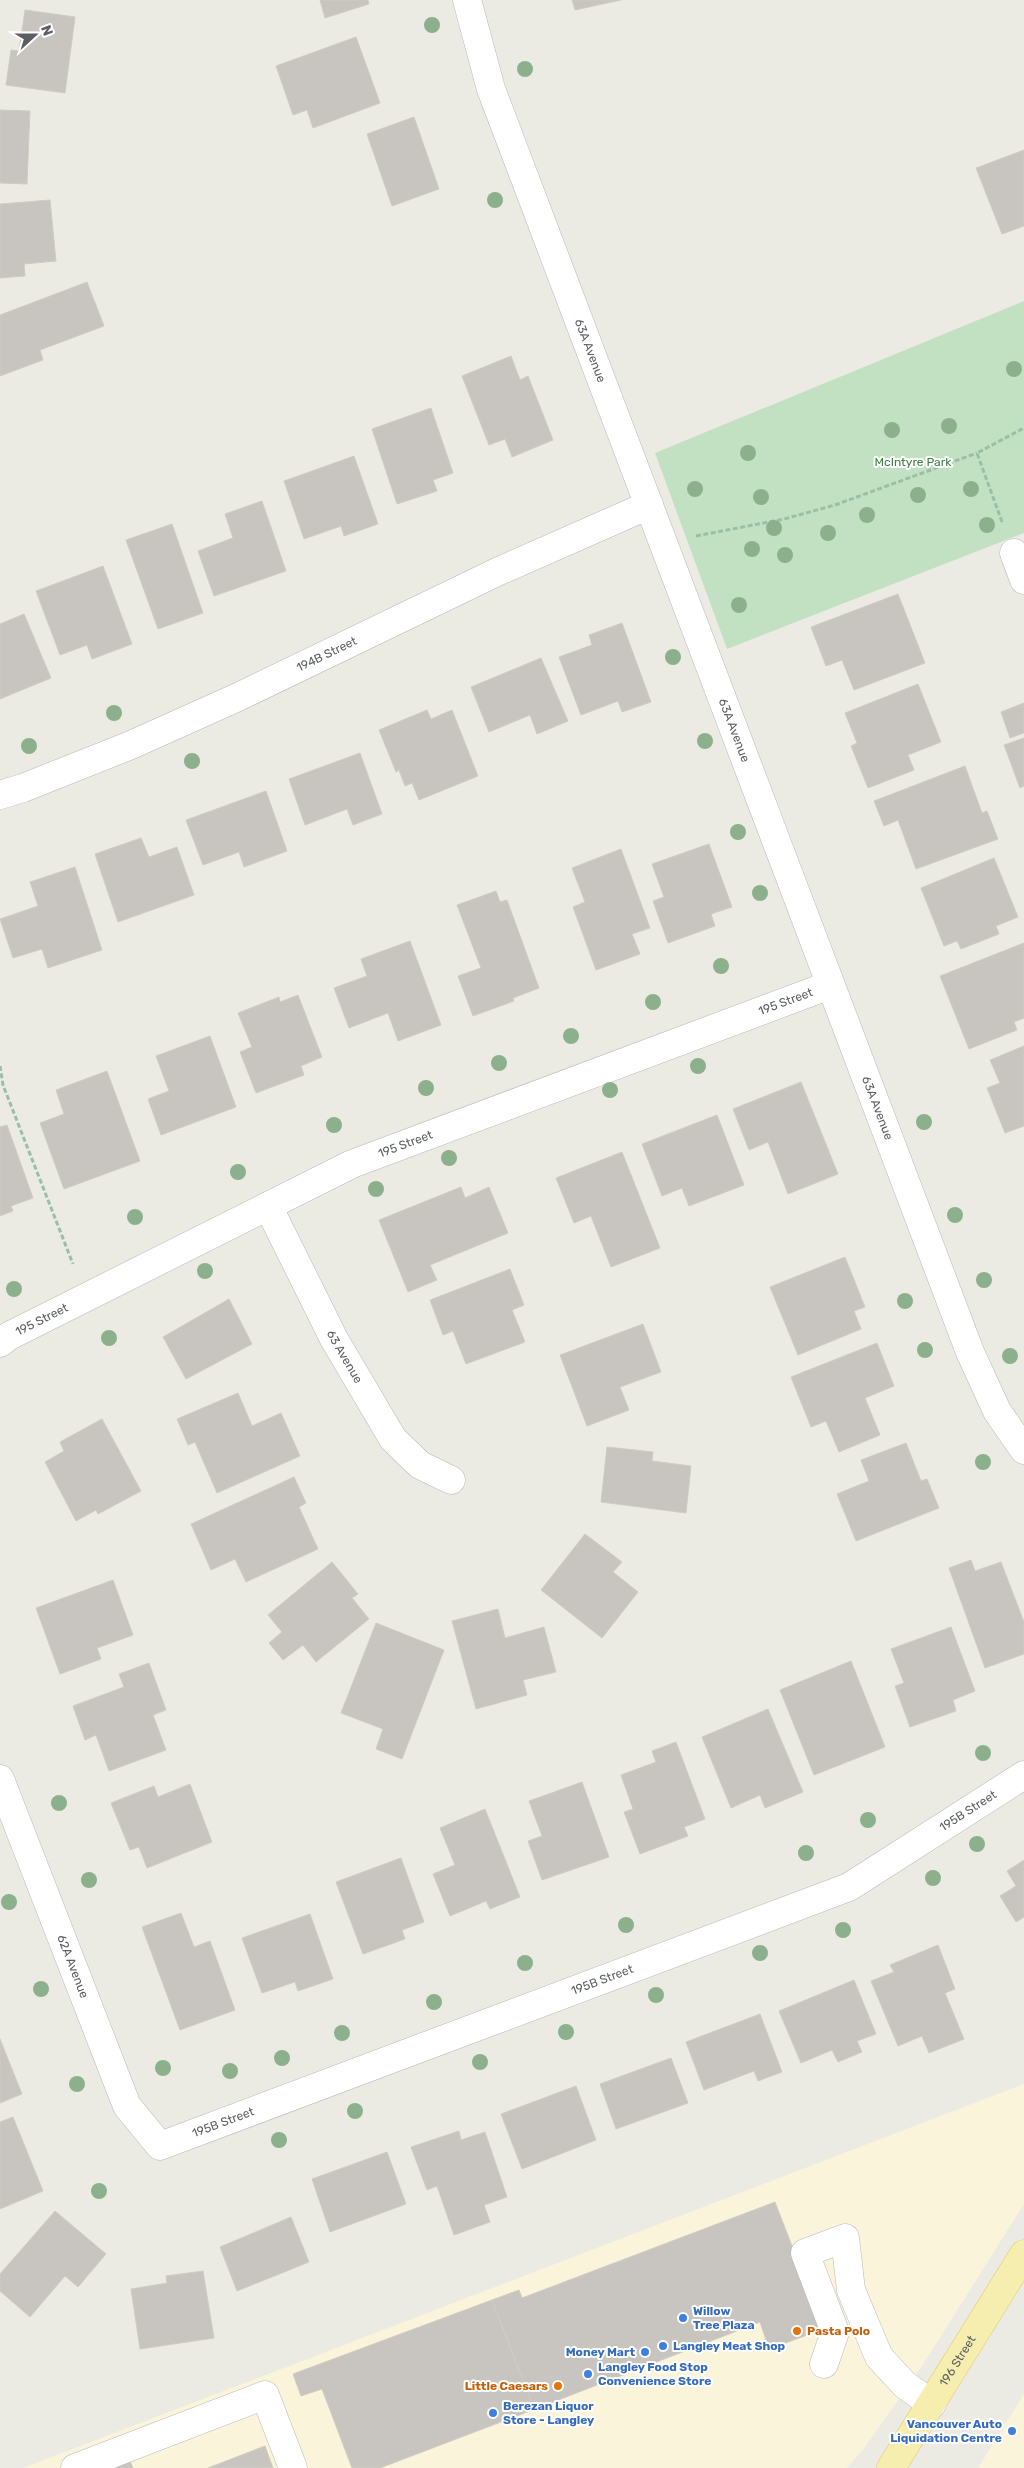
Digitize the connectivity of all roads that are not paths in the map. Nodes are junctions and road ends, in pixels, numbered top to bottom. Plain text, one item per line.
1 (467, 0) edge
2 (649, 505) junction
3 (1014, 553) road end
4 (1024, 580) edge
5 (0, 795) edge
6 (830, 985) junction
7 (268, 1206) junction
8 (0, 1343) edge
9 (1024, 1450) edge
10 (451, 1480) dead end
11 (1024, 1775) edge
12 (0, 1779) edge
13 (160, 2146) joint
14 (1024, 2254) edge
15 (824, 2364) dead end
16 (932, 2404) junction
17 (75, 2468) edge
18 (293, 2468) edge
19 (891, 2468) edge

1 - 2 street, 63A Avenue
2 - 5 street, 194B Street
2 - 6 street, 63A Avenue
3 - 4 street
6 - 7 street, 195 Street
6 - 9 street, 63A Avenue
7 - 8 street, 195 Street
7 - 10 street, 63 Avenue
11 - 13 street, 195B Street
12 - 13 street, 62A Avenue
14 - 16 main road, 196 Street
15 - 16 street
16 - 19 main road, 196 Street
17 - 18 street

